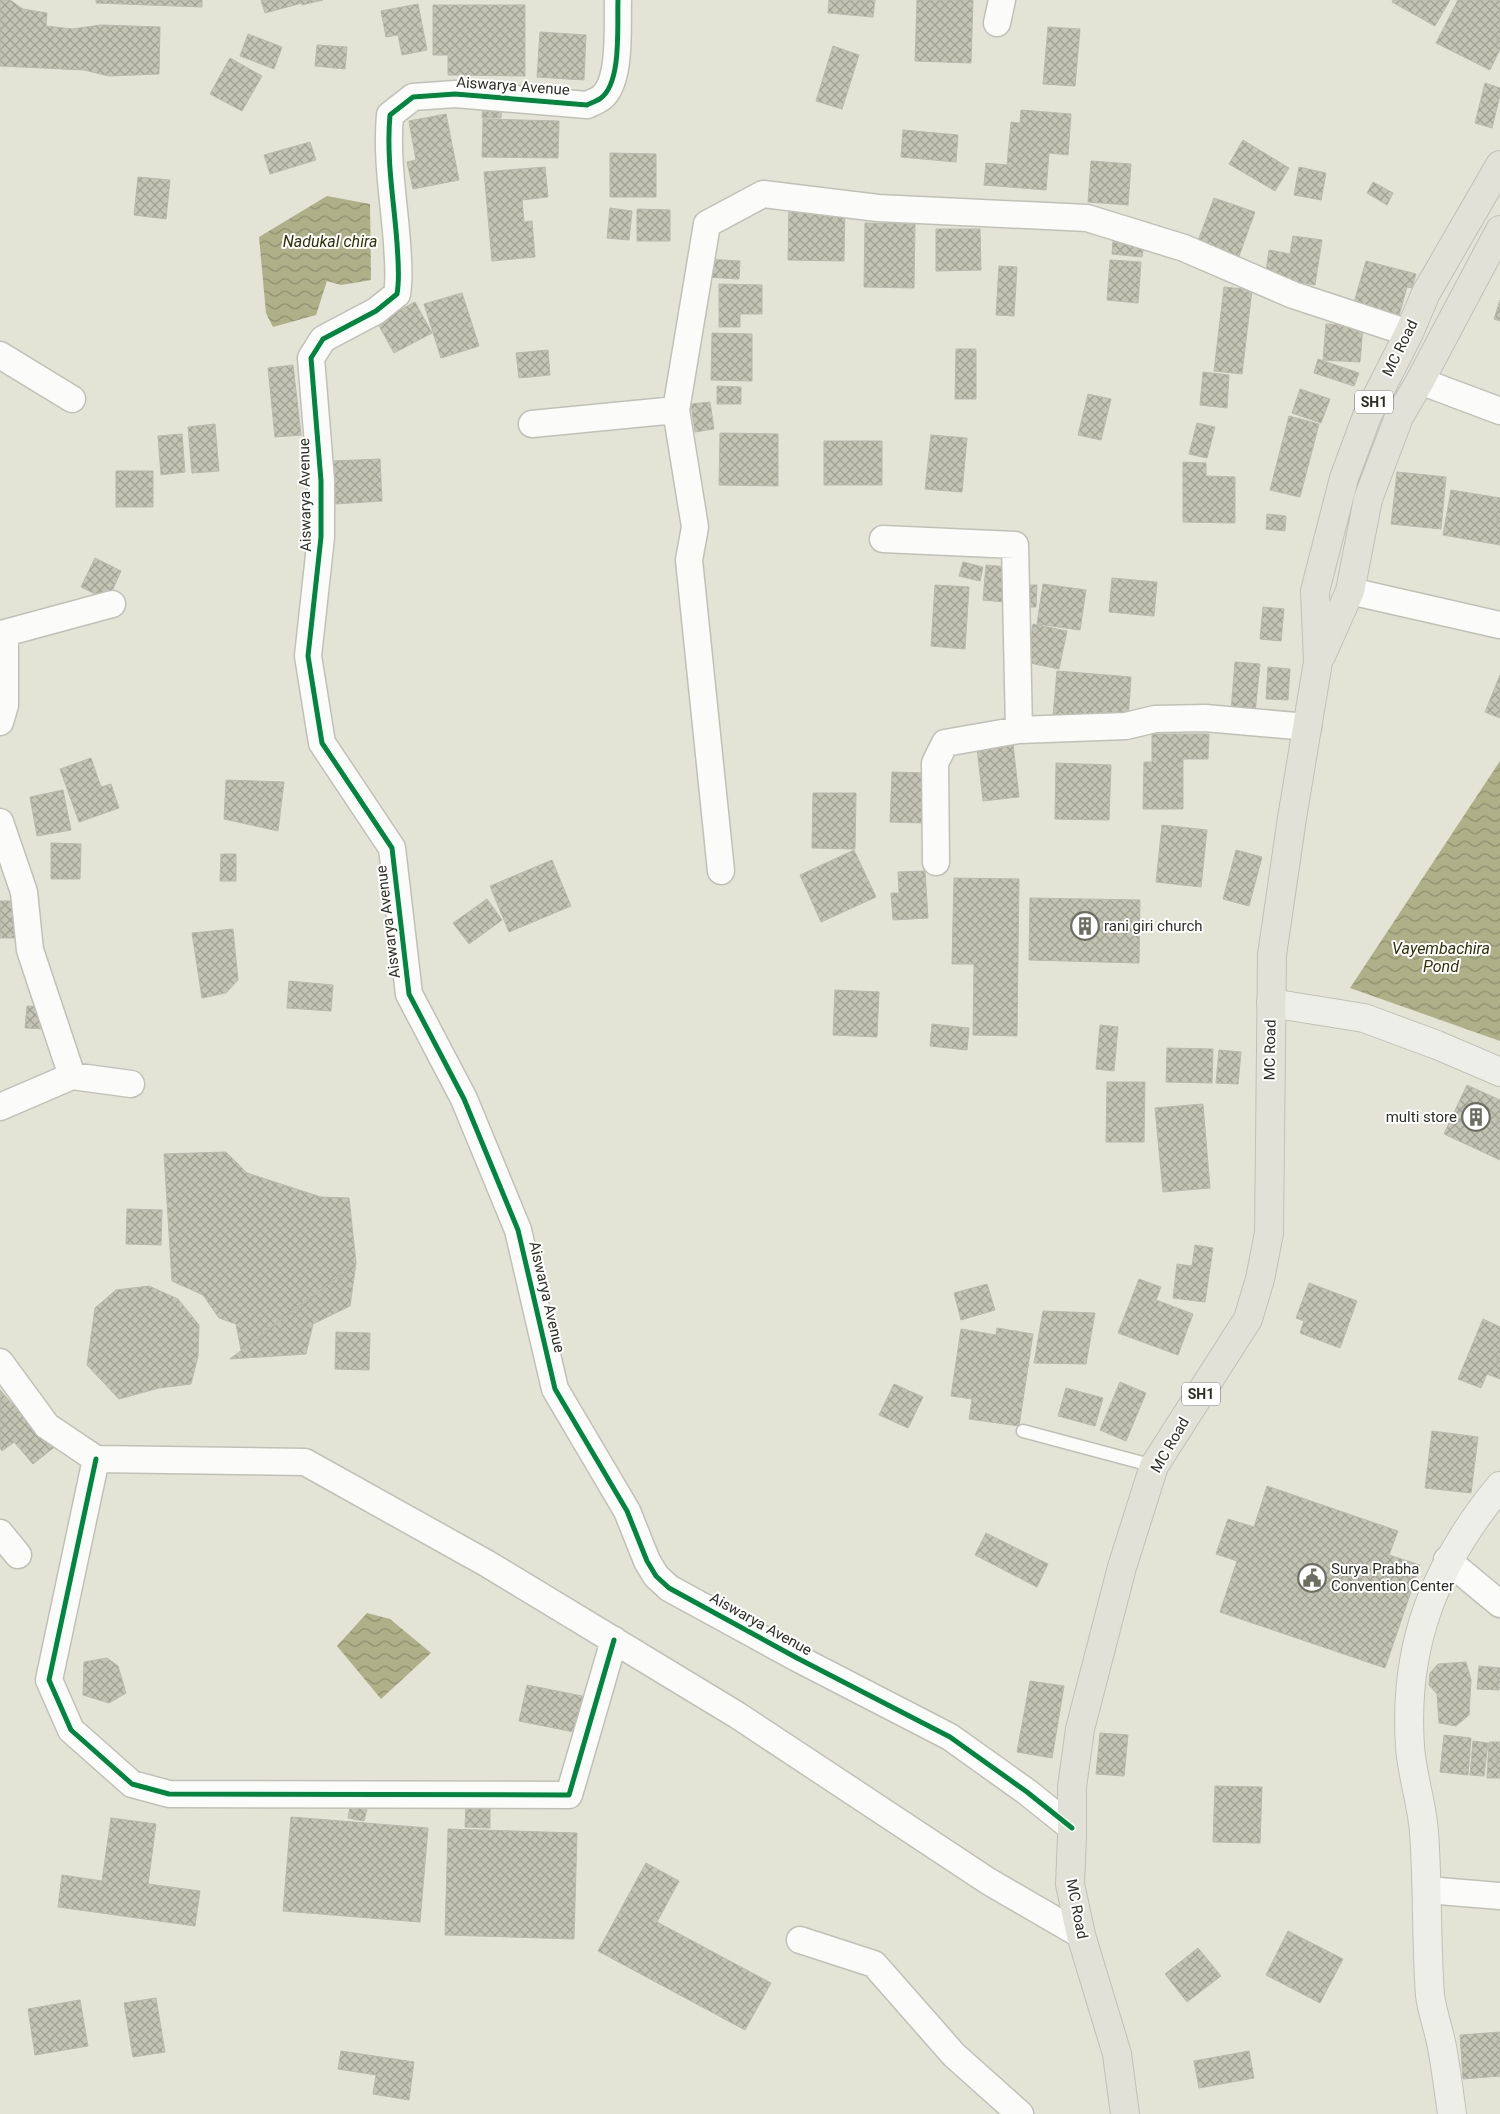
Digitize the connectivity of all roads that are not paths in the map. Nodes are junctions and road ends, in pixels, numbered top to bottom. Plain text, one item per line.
1 (618, 0) edge
2 (1500, 165) edge
3 (1500, 230) edge
4 (1494, 257) edge
5 (1409, 334) junction
6 (0, 355) edge
7 (1420, 381) junction
8 (72, 399) dead end
9 (676, 410) junction
10 (1500, 411) edge
11 (532, 424) dead end
12 (883, 539) dead end
13 (1350, 591) junction
14 (112, 604) dead end
15 (1500, 625) edge
16 (1318, 662) junction
17 (0, 722) edge
18 (1308, 727) junction
19 (1019, 730) junction
20 (0, 822) edge
21 (936, 862) dead end
22 (721, 871) dead end
23 (1271, 1003) junction
24 (1500, 1072) edge
25 (72, 1076) junction
26 (131, 1084) dead end
27 (0, 1107) edge
28 (0, 1362) edge
29 (1024, 1431) dead end
30 (96, 1459) junction
31 (1154, 1466) junction
32 (1500, 1486) edge
33 (0, 1532) edge
34 (18, 1555) dead end
35 (1447, 1560) junction
36 (1500, 1604) edge
37 (614, 1640) junction
38 (1072, 1828) junction
39 (1427, 1890) junction
40 (1500, 1896) edge
41 (1081, 1935) junction
42 (800, 1940) dead end
43 (1020, 2114) edge
44 (1125, 2114) edge
45 (1452, 2114) edge

1 - 38 street, Aiswarya Avenue
2 - 5 main road, MC Road / SH1
3 - 4 main road, MC Road / SH1
4 - 7 main road, MC Road / SH1
5 - 9 street
5 - 16 main road, MC Road / SH1
6 - 8 street
7 - 10 street
7 - 13 main road, MC Road / SH1
9 - 11 street
9 - 22 street
12 - 19 street
13 - 15 street
13 - 16 main road, MC Road / SH1
14 - 17 street
16 - 18 main road, MC Road / SH1
18 - 19 street
18 - 23 main road, MC Road / SH1
19 - 21 street
20 - 25 street
23 - 24 street
23 - 31 main road, MC Road / SH1
25 - 26 street
25 - 27 street
28 - 30 street
29 - 31 lane
30 - 37 street
30 - 37 street
31 - 38 main road, MC Road / SH1
32 - 35 street
33 - 34 street
35 - 36 street
35 - 39 street
37 - 41 street
38 - 41 main road, MC Road / SH1
39 - 40 street
39 - 45 street
41 - 44 main road, MC Road / SH1
42 - 43 street

